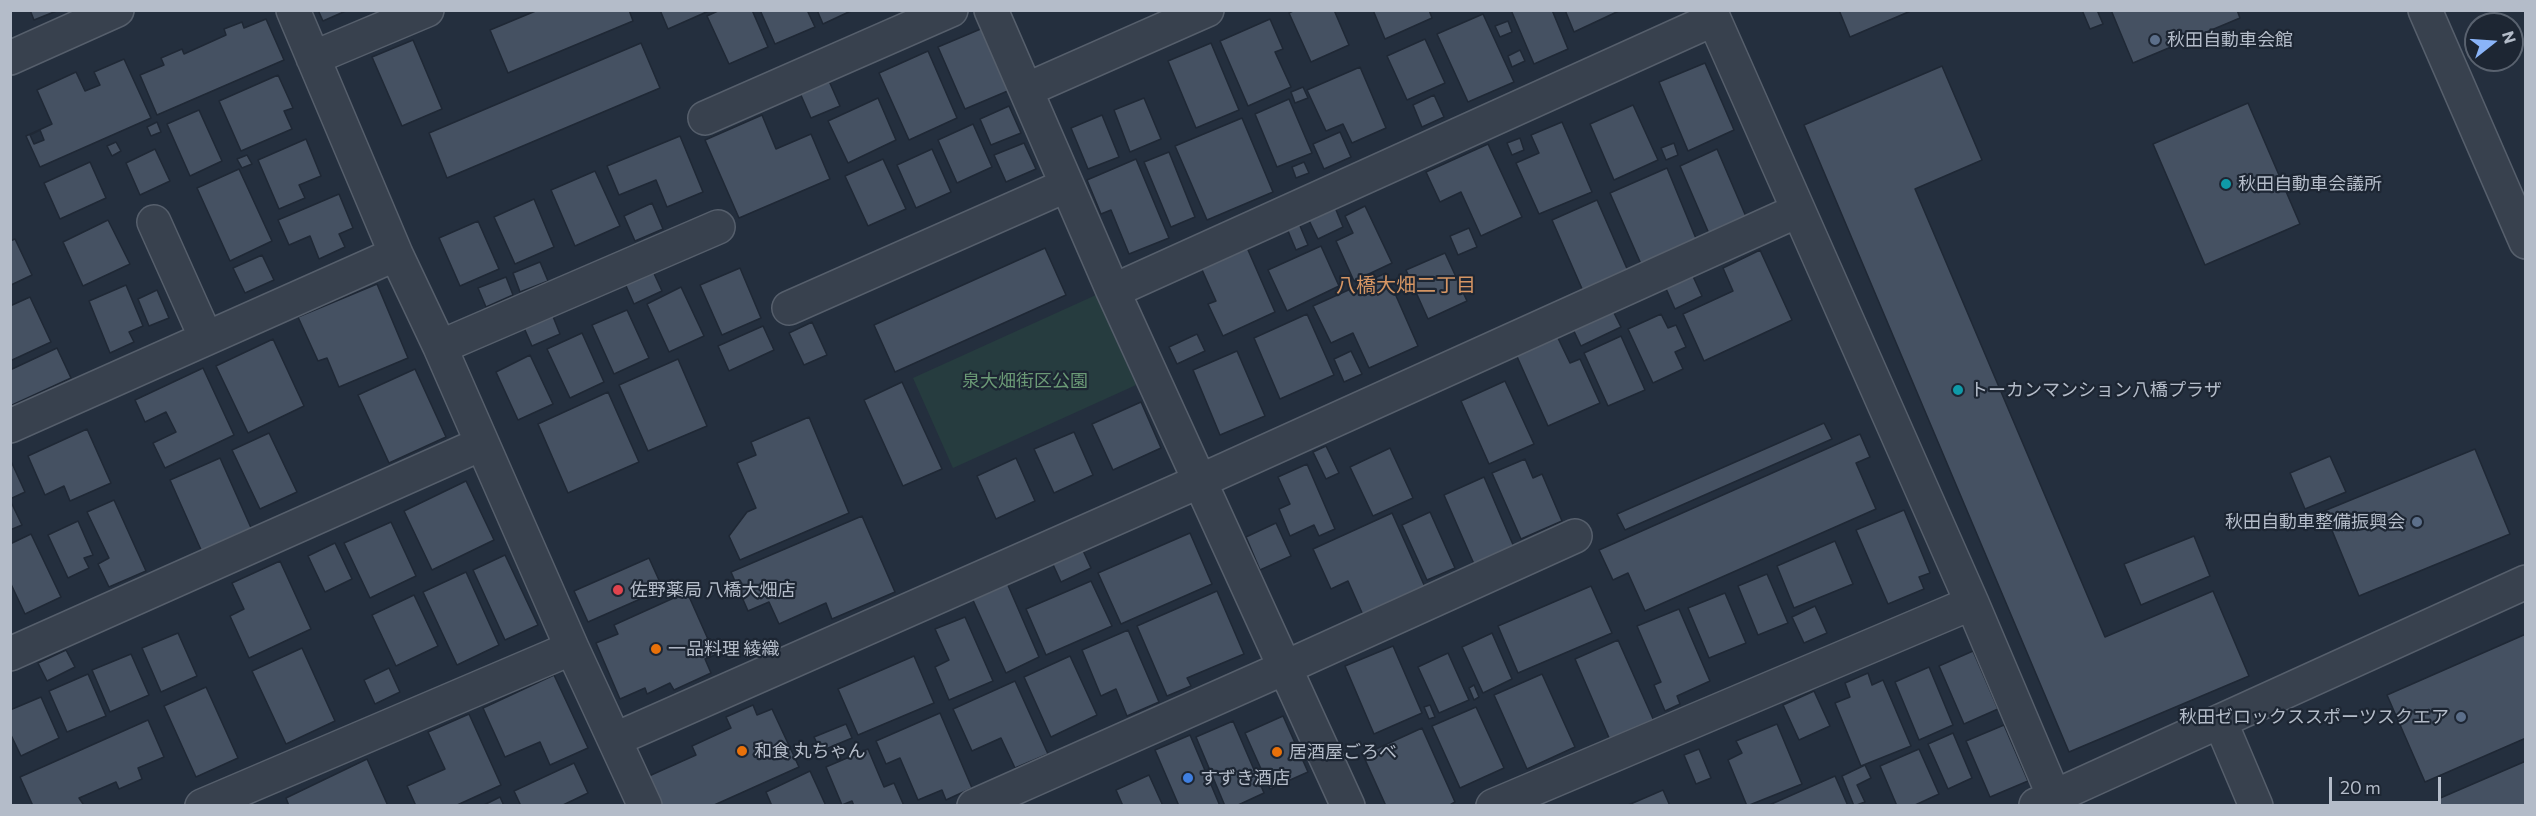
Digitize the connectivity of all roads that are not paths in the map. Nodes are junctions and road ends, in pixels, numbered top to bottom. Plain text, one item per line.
1 (117, 10) edge
2 (293, 10) edge
3 (427, 10) edge
4 (951, 10) edge
5 (991, 10) edge
6 (1207, 10) edge
7 (2425, 10) edge
8 (1712, 15) edge
9 (10, 58) edge
10 (313, 58) junction
11 (1026, 90) junction
12 (705, 118) dead end
13 (1067, 185) junction
14 (1797, 211) junction
15 (154, 222) dead end
16 (718, 227) dead end
17 (2526, 242) edge
18 (396, 254) junction
19 (1113, 291) junction
20 (789, 308) dead end
21 (206, 338) junction
22 (440, 347) junction
23 (10, 426) edge
24 (481, 444) junction
25 (1200, 481) junction
26 (1575, 536) dead end
27 (2526, 582) edge
28 (1972, 603) junction
29 (572, 648) junction
30 (10, 654) edge
31 (1284, 668) junction
32 (2220, 721) junction
33 (616, 739) junction
34 (2049, 803) edge
35 (202, 806) edge
36 (645, 806) edge
37 (974, 806) edge
38 (1348, 806) edge
39 (1493, 806) edge
40 (2256, 806) edge

1 - 9 street
2 - 10 street
3 - 10 street
4 - 12 street
5 - 11 street
6 - 11 street
7 - 17 street
8 - 14 street
8 - 19 street
10 - 18 street
11 - 13 street
13 - 19 street
13 - 20 street
14 - 25 street
14 - 28 street
15 - 21 street
16 - 22 street
18 - 21 street
18 - 22 street
19 - 25 street
21 - 23 street
22 - 24 street
24 - 29 street
24 - 30 street
25 - 31 street
25 - 33 street
26 - 31 street
27 - 32 street
28 - 34 street
28 - 39 street
29 - 33 street
29 - 35 street
31 - 37 street
31 - 38 street
32 - 34 street
32 - 40 street
33 - 36 street

